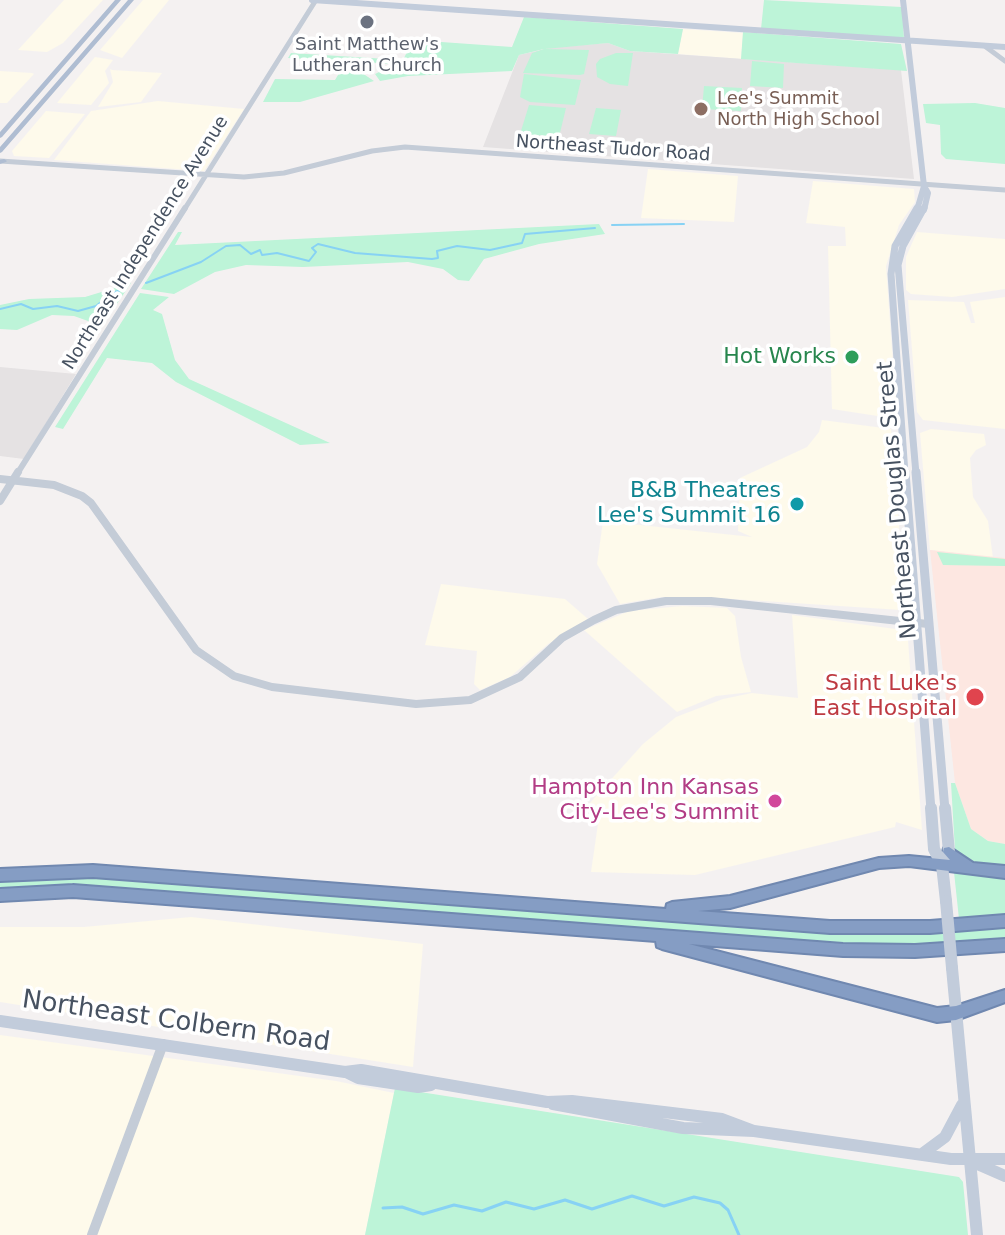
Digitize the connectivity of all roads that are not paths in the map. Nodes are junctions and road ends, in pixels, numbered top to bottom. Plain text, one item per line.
1 (118, 0) edge
2 (131, 0) edge
3 (315, 0) edge
4 (353, 0) edge
5 (903, 0) edge
6 (363, 3) junction
7 (403, 3) junction
8 (908, 41) junction
9 (1005, 46) edge
10 (986, 47) junction
11 (1005, 61) edge
12 (0, 136) edge
13 (0, 151) edge
14 (3, 160) edge
15 (51, 162) junction
16 (208, 175) junction
17 (924, 186) junction
18 (988, 189) junction
19 (978, 192) junction
20 (1005, 192) edge
21 (900, 340) junction
22 (0, 479) edge
23 (14, 480) junction
24 (0, 501) edge
25 (915, 623) junction
26 (928, 624) junction
27 (942, 855) junction
28 (1005, 872) edge
29 (0, 875) edge
30 (0, 895) edge
31 (618, 910) junction
32 (1005, 921) edge
33 (583, 931) junction
34 (1005, 945) edge
35 (1005, 996) edge
36 (956, 1013) junction
37 (0, 1021) edge
38 (163, 1044) junction
39 (964, 1102) junction
40 (920, 1155) junction
41 (1005, 1159) edge
42 (970, 1160) junction
43 (1005, 1176) edge
44 (92, 1235) edge
45 (977, 1235) edge

1 - 12 main road
2 - 13 main road
3 - 6 main road
3 - 16 street, Northeast Independence Avenue
4 - 7 main road
5 - 8 main road, Northeast Douglas Street
6 - 7 main road
6 - 8 main road
7 - 8 main road
8 - 9 main road
8 - 10 main road
8 - 17 main road, Northeast Douglas Street
9 - 10 main road
10 - 11 street
13 - 14 main road
14 - 15 street
14 - 15 street, Northeast Tudor Road
15 - 16 street, Northeast Tudor Road
16 - 17 street, Northeast Tudor Road
16 - 23 street, Northeast Independence Avenue
17 - 18 street, Northeast Tudor Road
17 - 19 street, Northeast Tudor Road
17 - 21 main road, Northeast Douglas Street
18 - 19 street
18 - 20 street, Northeast Tudor Road
19 - 20 street, Northeast Tudor Road
21 - 25 main road, Northeast Douglas Street
21 - 26 main road, Northeast Douglas Street
22 - 23 street
23 - 24 street, Northeast Independence Avenue
23 - 25 street
25 - 26 street
25 - 27 main road, Northeast Douglas Street
26 - 27 main road, Northeast Douglas Street
27 - 28 highway
27 - 31 highway
27 - 36 main road, Northeast Douglas Street, bridge
29 - 31 highway
30 - 33 highway
31 - 32 highway
33 - 34 highway
33 - 36 highway
35 - 36 highway
36 - 39 main road, Northeast Douglas Street
37 - 38 main road, Northeast Colbern Road
38 - 40 main road, Northeast Colbern Road
38 - 44 street
39 - 40 main road
39 - 42 main road, Northeast Douglas Street
40 - 42 main road, Northeast Colbern Road
41 - 42 main road
42 - 43 main road
42 - 45 main road, Northeast Douglas Street

